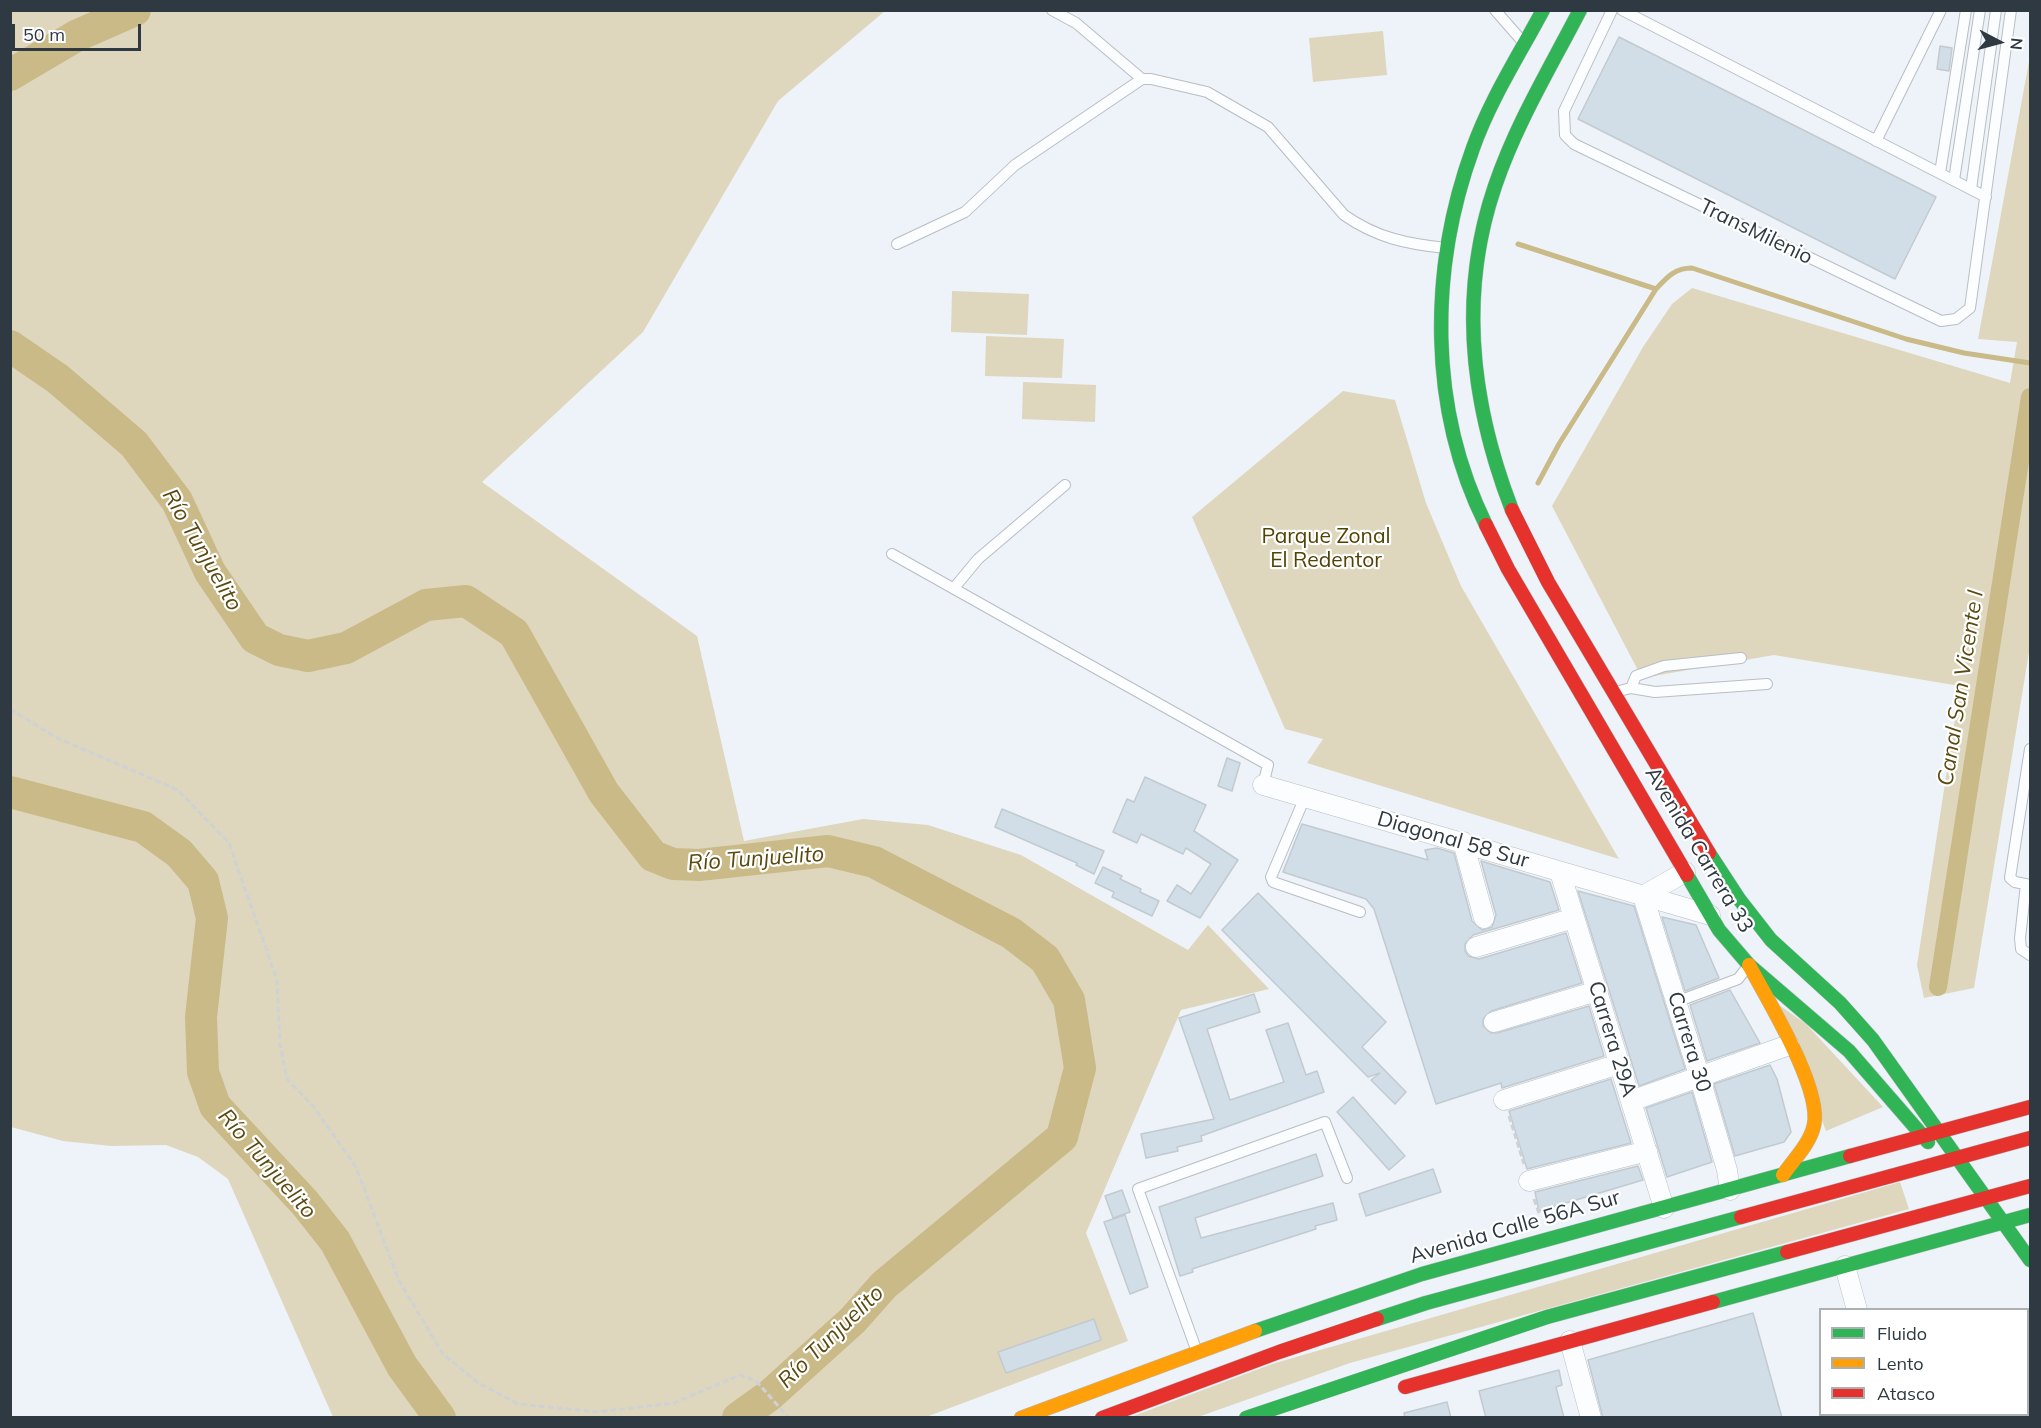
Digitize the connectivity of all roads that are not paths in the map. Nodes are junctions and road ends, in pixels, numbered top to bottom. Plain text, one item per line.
1 (1052, 10) edge
2 (1495, 10) edge
3 (1543, 10) edge
4 (1580, 10) edge
5 (1612, 10) edge
6 (1622, 10) edge
7 (1941, 10) edge
8 (1966, 10) edge
9 (1980, 10) edge
10 (1996, 10) edge
11 (2012, 10) edge
12 (1525, 44) junction
13 (1142, 79) junction
14 (1876, 141) junction
15 (1940, 173) junction
16 (1954, 180) junction
17 (1971, 189) junction
18 (1986, 197) junction
19 (897, 243) dead end
20 (1446, 248) junction
21 (1065, 485) dead end
22 (892, 554) dead end
23 (954, 588) junction
24 (1741, 658) dead end
25 (1767, 684) dead end
26 (1631, 688) junction
27 (1616, 692) junction
28 (2031, 749) edge
29 (1263, 785) joint
30 (1305, 797) junction
31 (1463, 842) junction
32 (1698, 864) junction
33 (1560, 872) junction
34 (2028, 885) edge
35 (1644, 896) junction
36 (1360, 912) dead end
37 (1710, 915) junction
38 (1484, 918) dead end
39 (1574, 918) junction
40 (1771, 940) junction
41 (1476, 947) dead end
42 (2031, 954) edge
43 (1749, 965) junction
44 (1598, 991) junction
45 (1676, 1002) junction
46 (1494, 1022) dead end
47 (1789, 1045) junction
48 (1620, 1064) junction
49 (1699, 1075) junction
50 (1504, 1100) dead end
51 (1631, 1101) junction
52 (2031, 1107) edge
53 (1940, 1131) junction
54 (1922, 1136) junction
55 (2031, 1138) edge
56 (1647, 1151) junction
57 (1952, 1159) junction
58 (1783, 1175) junction
59 (1347, 1178) dead end
60 (1528, 1181) dead end
61 (2031, 1186) edge
62 (1730, 1190) junction
63 (1984, 1198) junction
64 (1664, 1208) junction
65 (2031, 1215) edge
66 (2004, 1222) junction
67 (1583, 1230) junction
68 (1650, 1241) junction
69 (2031, 1260) edge
70 (1845, 1266) junction
71 (1646, 1290) junction
72 (1731, 1297) junction
73 (1856, 1308) edge
74 (1570, 1341) junction
75 (1197, 1353) junction
76 (1390, 1391) dead end
77 (1021, 1418) edge
78 (1102, 1418) edge
79 (1246, 1418) edge
80 (1591, 1418) edge

1 - 13 lane
2 - 12 lane
3 - 12 main road, Avenida Carrera 33
4 - 27 main road, Avenida Carrera 33
5 - 18 lane, TransMilenio
6 - 14 lane
7 - 14 lane
8 - 15 lane
9 - 16 lane
10 - 17 lane
11 - 18 lane, TransMilenio
12 - 20 main road, Avenida Carrera 33
13 - 19 lane
13 - 20 lane
14 - 15 lane
15 - 16 lane
16 - 17 lane
17 - 18 lane
20 - 32 main road, Avenida Carrera 33
21 - 23 lane
22 - 23 lane
23 - 29 lane
24 - 26 lane
25 - 26 lane
26 - 27 lane
27 - 32 main road, Avenida Carrera 33
28 - 34 lane
29 - 30 street, Diagonal 58 Sur
30 - 31 street, Diagonal 58 Sur
30 - 36 lane
31 - 33 street, Diagonal 58 Sur
31 - 38 street
32 - 35 street
32 - 37 main road, Avenida Carrera 33
32 - 40 main road, Avenida Carrera 33
33 - 35 street, Diagonal 58 Sur
33 - 39 street, Carrera 29A
34 - 42 lane
35 - 37 street, Diagonal 58 Sur
35 - 45 street, Carrera 30
37 - 40 main road
37 - 43 main road, Avenida Carrera 33
39 - 41 street
39 - 44 street, Carrera 29A
40 - 53 main road, Avenida Carrera 33
43 - 45 lane
43 - 47 main road
43 - 54 main road, Avenida Carrera 33
44 - 46 street
44 - 48 street, Carrera 29A
45 - 49 street, Carrera 30
47 - 49 street
47 - 58 main road
48 - 50 street
48 - 51 street, Carrera 29A
49 - 51 street
49 - 62 street, Carrera 30
51 - 56 street, Carrera 29A
52 - 53 main road, Avenida Calle 56A Sur
53 - 54 main road, Avenida Calle 56A Sur
53 - 57 main road, Avenida Carrera 33
54 - 57 main road, Avenida Carrera 33
54 - 58 main road, Avenida Calle 56A Sur
55 - 57 main road
56 - 60 street
56 - 64 street, Carrera 29A
57 - 63 main road, Avenida Carrera 33
57 - 68 main road
58 - 62 main road, Avenida Calle 56A Sur
59 - 75 lane
61 - 63 main road
62 - 64 main road, Avenida Calle 56A Sur
63 - 66 main road, Avenida Carrera 33
63 - 71 main road
64 - 67 main road, Avenida Calle 56A Sur
65 - 66 main road
66 - 69 main road, Avenida Carrera 33
66 - 70 main road
67 - 68 main road
67 - 75 main road, Avenida Calle 56A Sur
68 - 78 main road
70 - 72 main road
70 - 73 street
71 - 72 main road
71 - 79 main road
72 - 74 main road
74 - 76 main road
74 - 80 street
75 - 77 main road, Avenida Calle 56A Sur
75 - 78 main road

